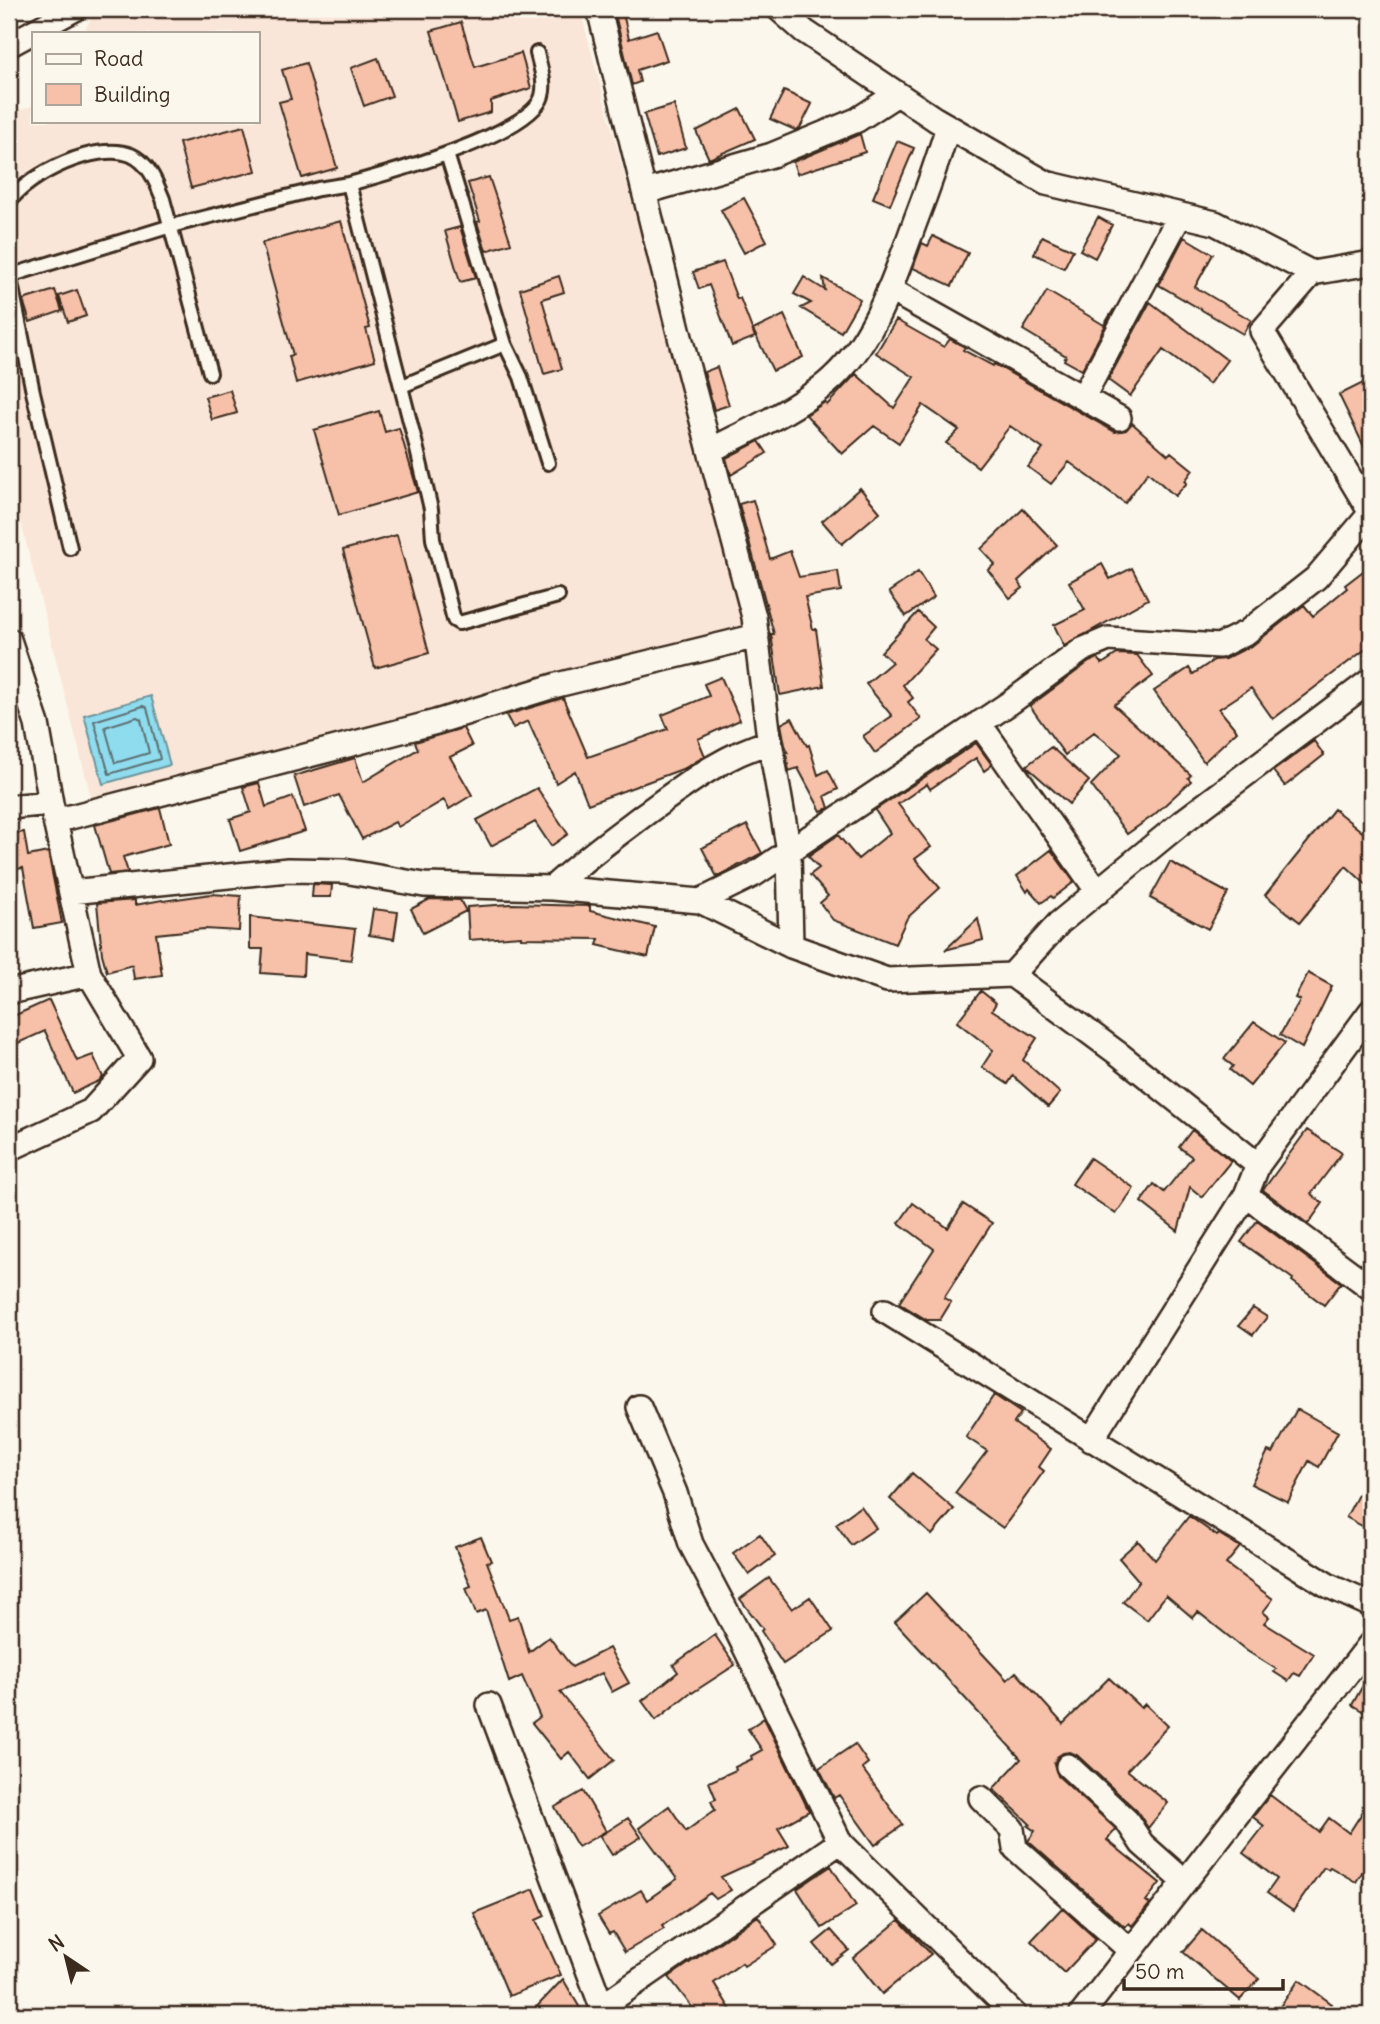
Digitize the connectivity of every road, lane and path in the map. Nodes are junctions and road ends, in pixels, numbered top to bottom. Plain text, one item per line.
1 (75, 9) edge
2 (600, 9) edge
3 (779, 9) edge
4 (32, 32) edge
5 (33, 32) edge
6 (9, 45) edge
7 (537, 53) dead end
8 (897, 94) junction
9 (948, 127) junction
10 (447, 154) junction
11 (349, 184) junction
12 (645, 191) junction
13 (9, 202) edge
14 (1180, 215) junction
15 (171, 226) junction
16 (1371, 263) edge
17 (1312, 273) junction
18 (9, 275) edge
19 (889, 289) junction
20 (505, 344) junction
21 (210, 373) dead end
22 (402, 386) junction
23 (1083, 397) junction
24 (1119, 418) dead end
25 (711, 450) junction
26 (548, 463) dead end
27 (1371, 513) edge
28 (69, 548) dead end
29 (558, 596) dead end
30 (757, 636) junction
31 (9, 640) edge
32 (1371, 680) edge
33 (979, 723) junction
34 (770, 742) junction
35 (9, 807) edge
36 (53, 812) junction
37 (789, 851) junction
38 (552, 888) junction
39 (71, 892) junction
40 (1097, 892) junction
41 (701, 901) junction
42 (791, 946) junction
43 (89, 974) junction
44 (1012, 975) junction
45 (9, 992) edge
46 (1371, 1011) edge
47 (9, 1149) edge
48 (1258, 1165) junction
49 (1246, 1195) junction
50 (1371, 1288) edge
51 (885, 1311) dead end
52 (639, 1407) dead end
53 (1091, 1440) junction
54 (1371, 1605) edge
55 (1371, 1643) edge
56 (489, 1705) dead end
57 (1068, 1766) dead end
58 (981, 1798) dead end
59 (840, 1842) junction
60 (1185, 1882) junction
61 (1131, 1951) junction
62 (603, 2011) edge
63 (1015, 2015) edge
64 (1081, 2015) edge

1 - 5 street
2 - 12 street
3 - 8 street
4 - 6 street
7 - 10 lane
8 - 9 street
8 - 12 street
9 - 14 street
9 - 19 street
10 - 11 lane
10 - 20 lane
11 - 15 lane
11 - 22 lane
12 - 25 street
13 - 15 lane
14 - 17 street
14 - 23 street
15 - 18 lane
15 - 21 lane
16 - 17 street
17 - 27 street
18 - 28 lane
19 - 23 street
19 - 25 street
20 - 22 lane
20 - 26 lane
22 - 29 lane
23 - 24 street
25 - 30 street
27 - 33 street
30 - 34 street
30 - 36 street
31 - 36 street
32 - 40 street
33 - 37 street
33 - 40 street
34 - 37 street
34 - 38 street
35 - 36 street
36 - 39 street
37 - 41 street
37 - 42 street
38 - 39 street
38 - 41 street
39 - 43 street
40 - 44 street
41 - 42 street
42 - 44 street
43 - 45 street
43 - 47 street
44 - 48 street
46 - 48 street
48 - 49 street
49 - 50 street
49 - 53 street
51 - 53 street
52 - 59 street
53 - 54 street
55 - 60 street
56 - 62 street
57 - 60 street
58 - 61 street
59 - 62 street
59 - 63 street
60 - 61 street
61 - 64 street

